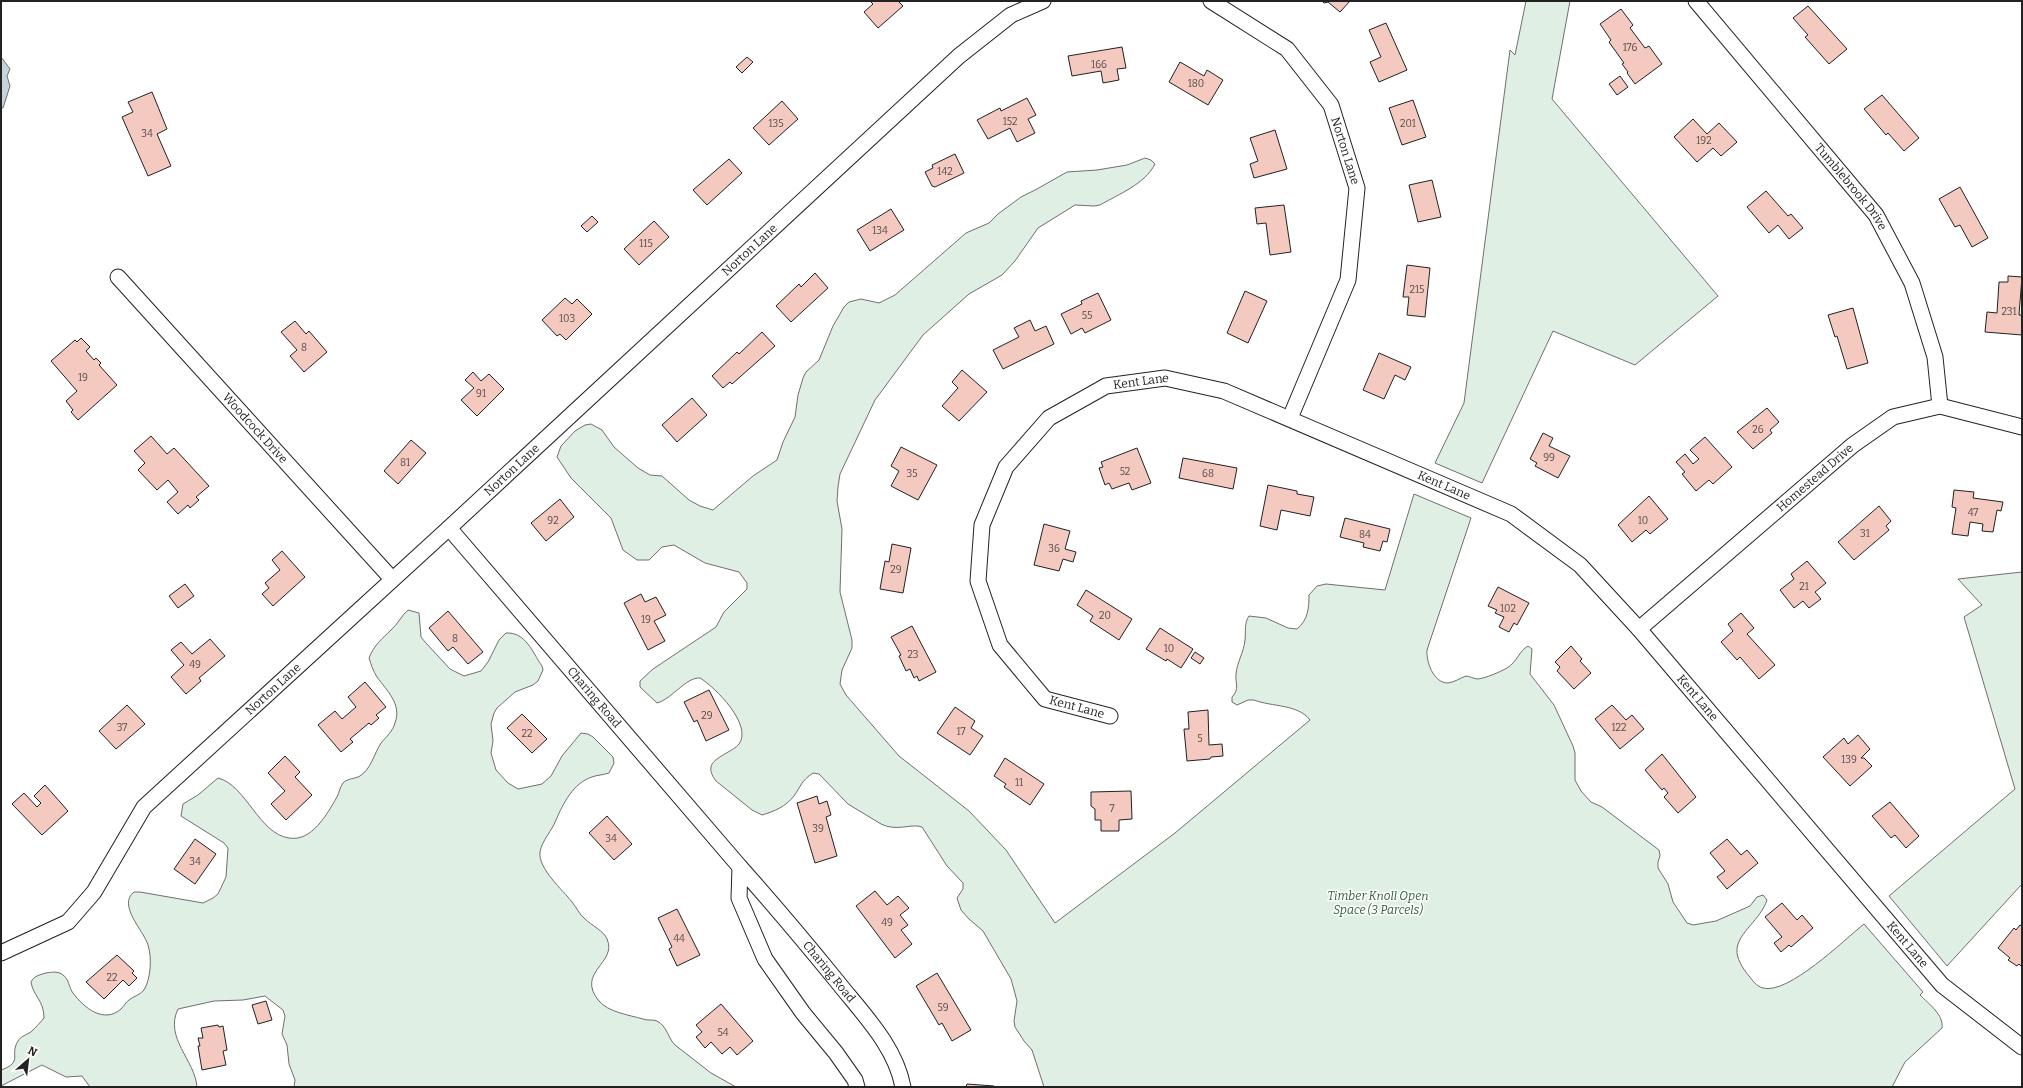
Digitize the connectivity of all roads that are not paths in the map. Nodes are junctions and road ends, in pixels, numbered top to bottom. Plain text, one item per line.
1 (1043, 1) edge
2 (1211, 1) edge
3 (1696, 1) edge
4 (118, 277) dead end
5 (1940, 406) junction
6 (1290, 418) junction
7 (2022, 426) edge
8 (449, 528) junction
9 (392, 579) junction
10 (1639, 630) junction
11 (1110, 716) dead end
12 (740, 867) junction
13 (1, 953) edge
14 (2022, 1047) edge
15 (857, 1087) edge
16 (902, 1087) edge

1 - 8 street, Norton Lane
2 - 6 street, Norton Lane
3 - 5 street, Tumblebrook Drive
4 - 9 street, Woodcock Drive
5 - 7 street, Homestead Drive
5 - 10 street, Homestead Drive
6 - 10 street, Kent Lane
6 - 11 street, Kent Lane
8 - 9 street, Norton Lane
8 - 12 street, Charing Road
9 - 13 street, Norton Lane
10 - 14 street, Kent Lane
12 - 15 street
12 - 16 street, Charing Road

